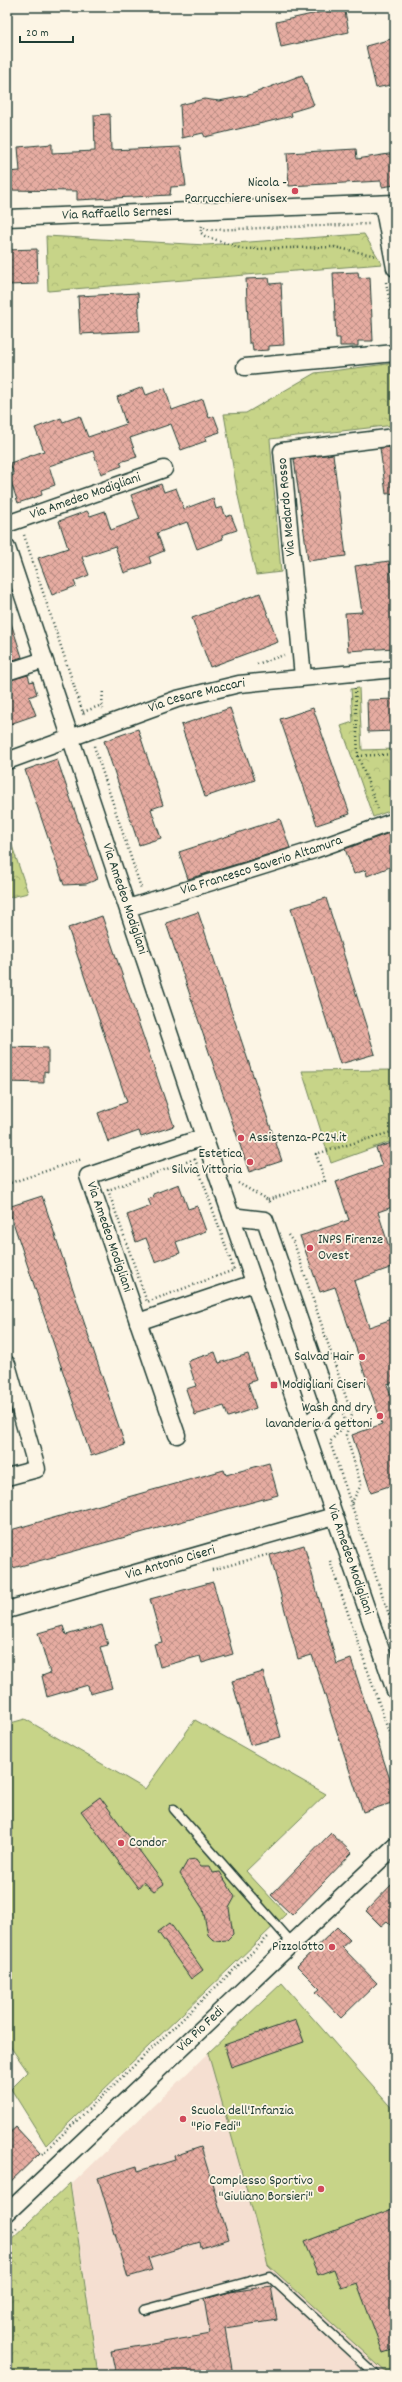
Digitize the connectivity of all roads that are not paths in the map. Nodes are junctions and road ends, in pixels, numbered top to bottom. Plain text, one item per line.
1 (389, 204) edge
2 (7, 218) edge
3 (390, 274) edge
4 (392, 353) edge
5 (245, 367) dead end
6 (395, 437) edge
7 (164, 469) dead end
8 (13, 521) edge
9 (7, 548) edge
10 (44, 660) junction
11 (395, 669) edge
12 (7, 672) edge
13 (303, 677) junction
14 (69, 739) junction
15 (7, 761) edge
16 (388, 819) edge
17 (138, 902) junction
18 (204, 1137) junction
19 (231, 1216) junction
20 (254, 1283) junction
21 (138, 1322) junction
22 (7, 1364) edge
23 (11, 1398) edge
24 (304, 1428) junction
25 (177, 1435) dead end
26 (7, 1477) edge
27 (342, 1514) junction
28 (7, 1610) edge
29 (395, 1692) edge
30 (174, 1809) dead end
31 (395, 1846) edge
32 (292, 1943) junction
33 (7, 2213) edge
34 (144, 2310) dead end
35 (376, 2375) edge

1 - 2 street, Via Raffaello Sernesi
1 - 3 street
4 - 5 street
6 - 13 street, Via Medardo Rosso
7 - 8 street, Via Amedeo Modigliani
9 - 10 street, Via Amedeo Modigliani
10 - 12 street
10 - 14 street, Via Amedeo Modigliani
11 - 13 street, Via Cesare Maccari
13 - 14 street, Via Cesare Maccari
14 - 15 street, Via Cesare Maccari
14 - 17 street, Via Amedeo Modigliani
16 - 17 street, Via Francesco Saverio Altamura
17 - 18 street, Via Amedeo Modigliani
18 - 19 street, Via Amedeo Modigliani
18 - 21 street, Via Amedeo Modigliani
19 - 20 street, Via Amedeo Modigliani
19 - 24 street
20 - 21 street
20 - 24 street, Via Amedeo Modigliani
21 - 25 street, Via Amedeo Modigliani
22 - 23 street
23 - 26 street
24 - 27 street, Via Amedeo Modigliani
27 - 28 street, Via Antonio Ciseri
27 - 29 street, Via Amedeo Modigliani
30 - 32 lane
31 - 32 street, Via Pio Fedi
32 - 33 street, Via Pio Fedi
34 - 35 lane

